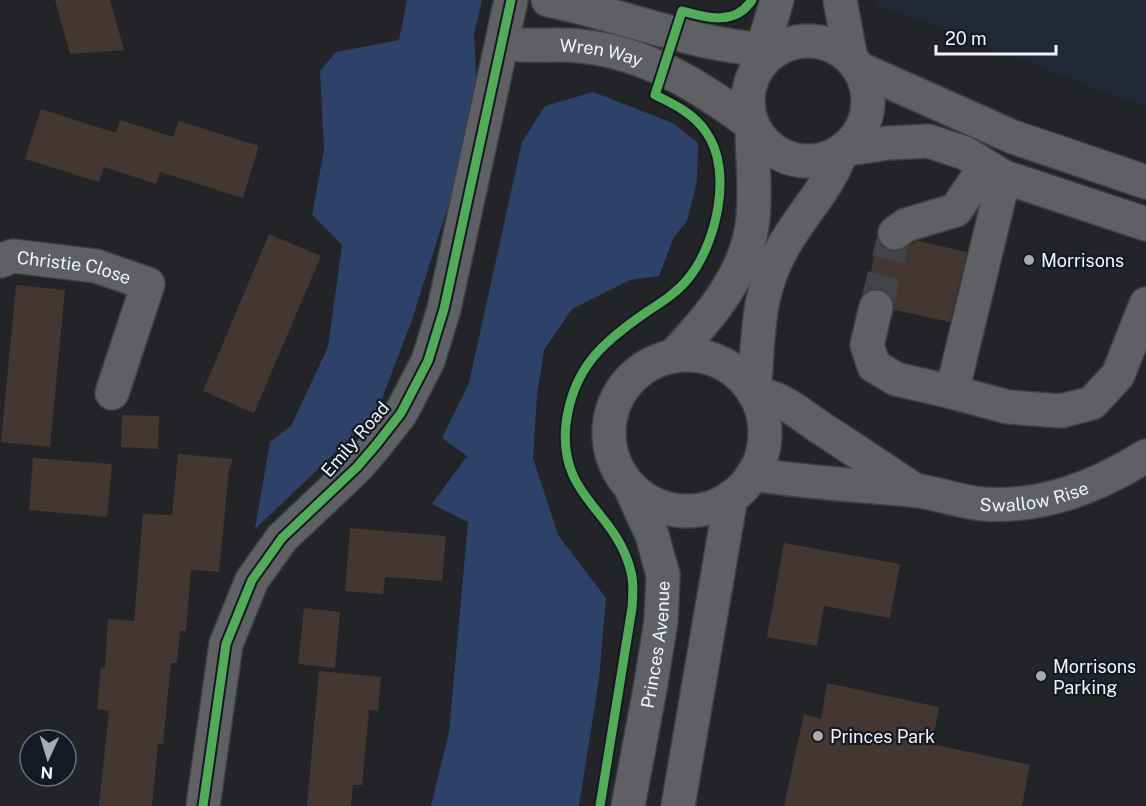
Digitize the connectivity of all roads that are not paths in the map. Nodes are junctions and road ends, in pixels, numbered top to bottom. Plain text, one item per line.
1 (511, 0) edge
2 (548, 0) edge
3 (777, 0) edge
4 (840, 0) edge
5 (503, 43) junction
6 (765, 56) junction
7 (855, 63) junction
8 (752, 125) junction
9 (842, 150) junction
10 (995, 172) junction
11 (1146, 182) edge
12 (1146, 224) edge
13 (895, 233) dead end
14 (0, 261) edge
15 (1146, 304) edge
16 (876, 307) tunnel mouth
17 (674, 356) junction
18 (952, 392) junction
19 (111, 393) dead end
20 (754, 393) junction
21 (1146, 456) edge
22 (742, 486) junction
23 (631, 489) junction
24 (915, 490) junction
25 (203, 806) edge
26 (628, 806) edge
27 (678, 806) edge

1 - 5 street, Emily Road
2 - 6 street, Wren Way
3 - 6 street, Princes Avenue
4 - 7 street, Princes Avenue
5 - 8 street, Wren Way
5 - 25 street, Emily Road
6 - 7 street
6 - 8 street, Princes Avenue
7 - 9 street, Princes Avenue
7 - 11 street
8 - 9 street
8 - 17 street, Princes Avenue
9 - 10 street
9 - 20 street, Princes Avenue
10 - 12 street
10 - 13 street
10 - 18 street
14 - 19 street, Christie Close
15 - 18 street
16 - 18 street
17 - 20 street, Princes Avenue
17 - 23 street, Princes Avenue
20 - 22 street, Princes Avenue
20 - 24 street, Swallow Rise
21 - 24 street, Swallow Rise
22 - 23 street
22 - 24 street, Swallow Rise
22 - 27 street, Princes Avenue
23 - 26 street, Princes Avenue

